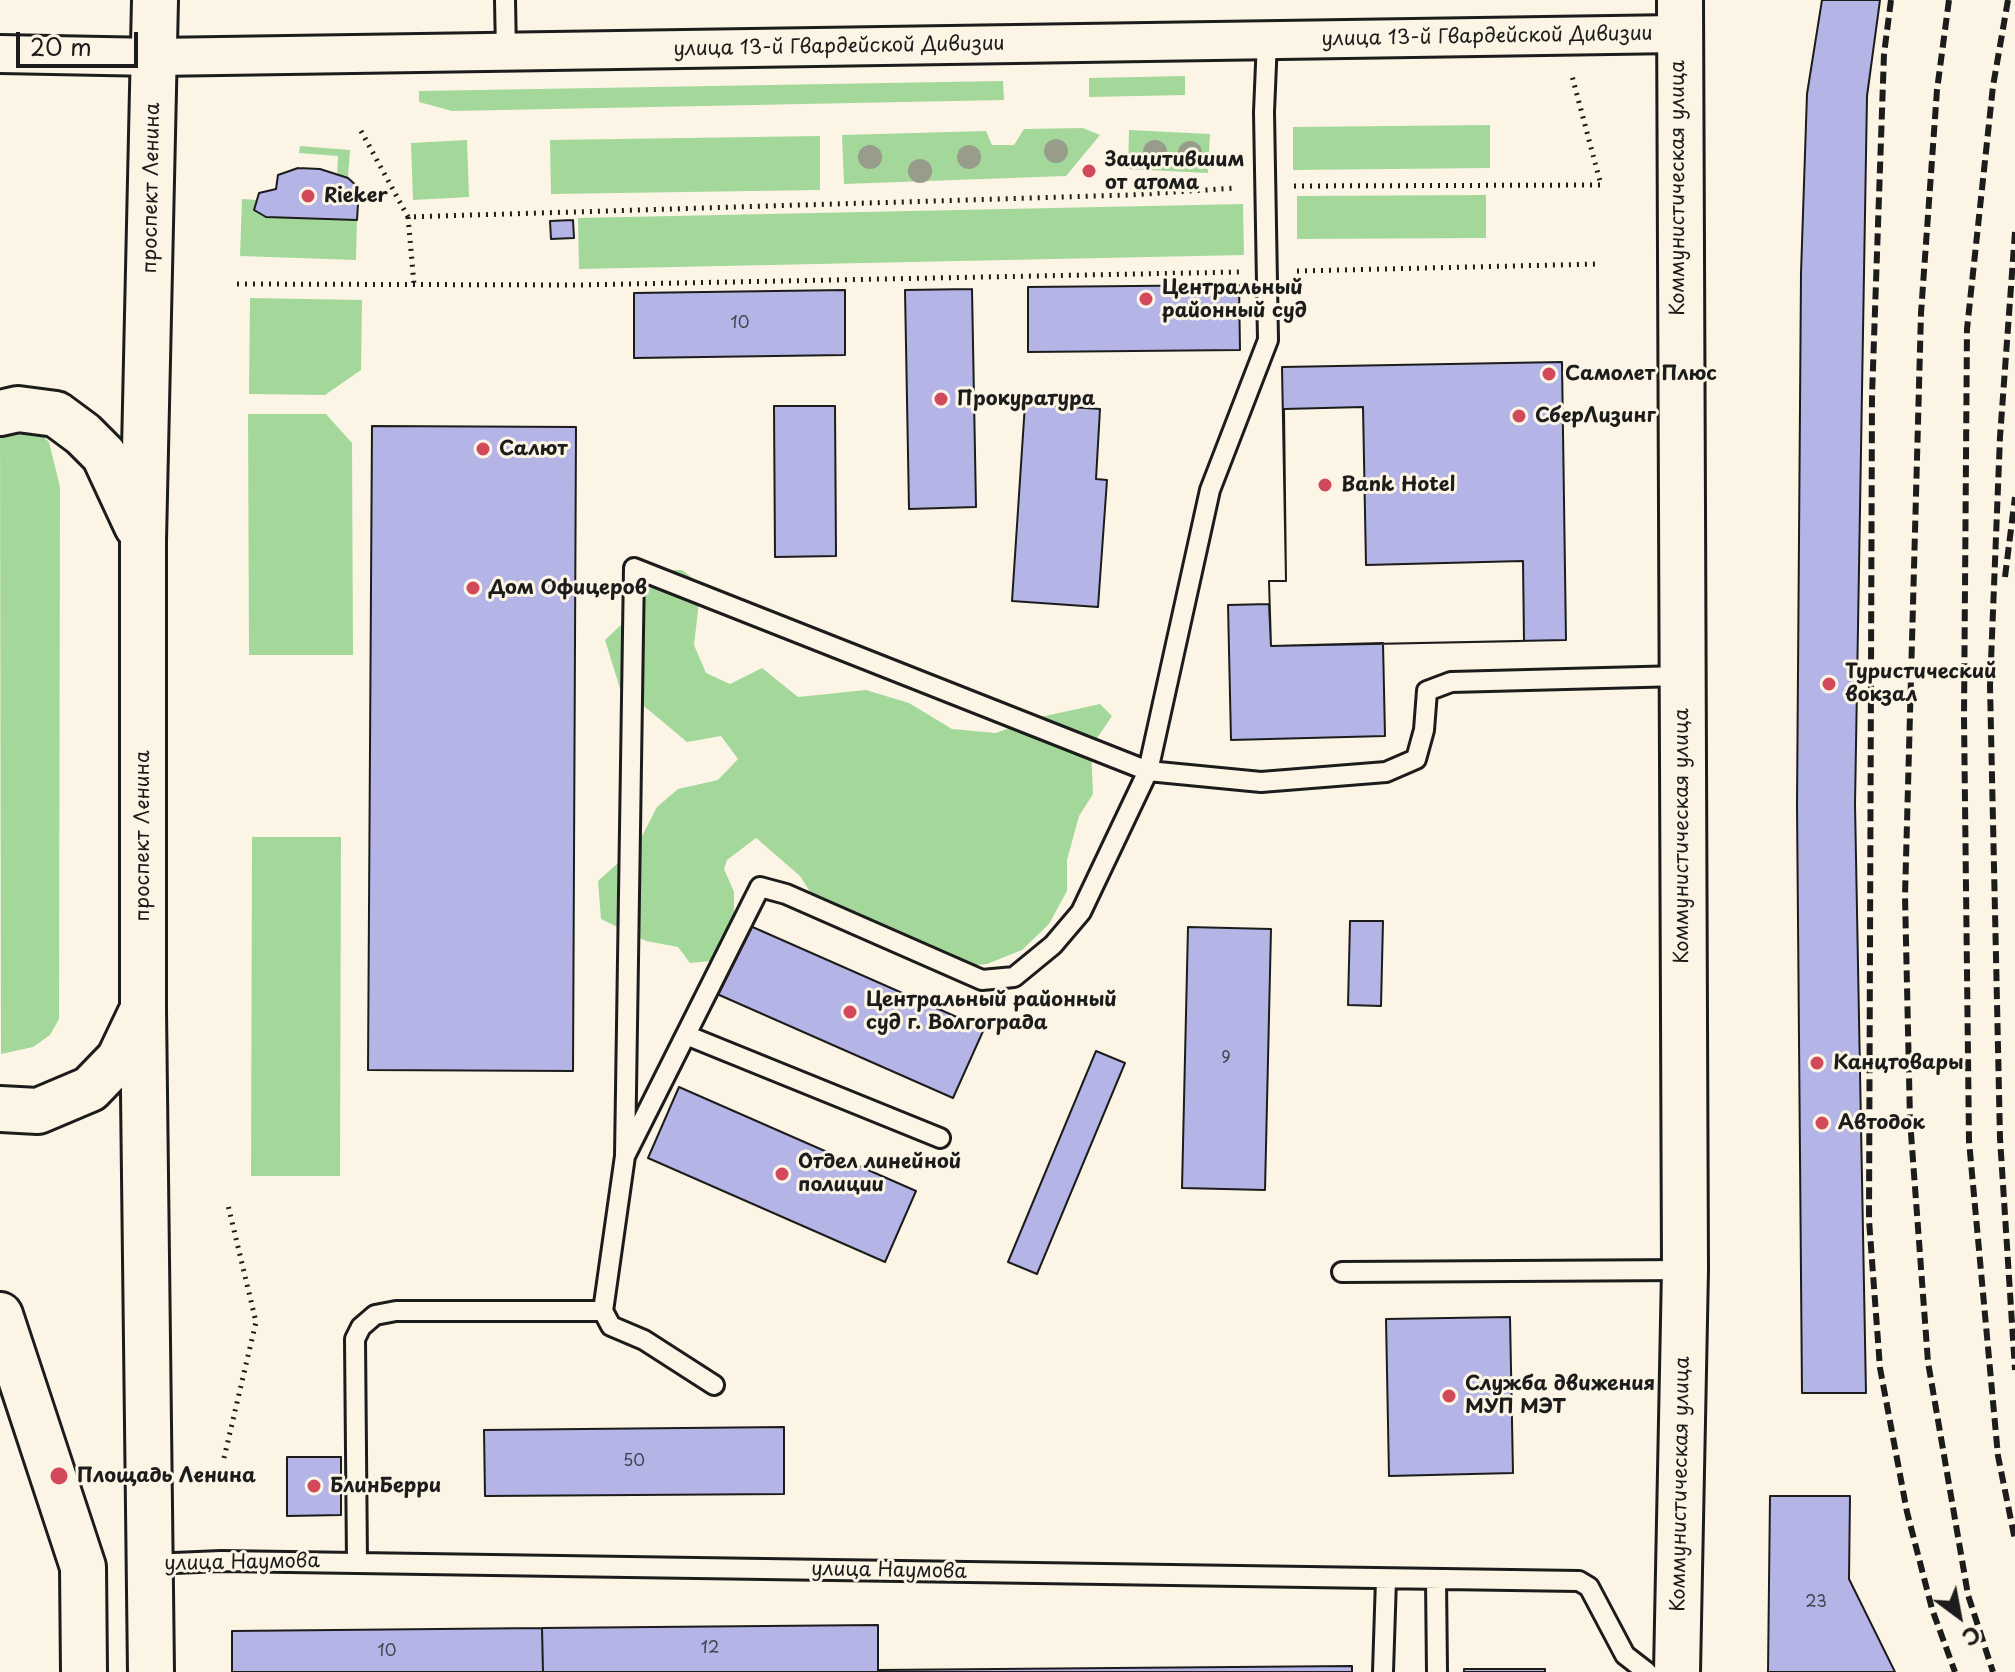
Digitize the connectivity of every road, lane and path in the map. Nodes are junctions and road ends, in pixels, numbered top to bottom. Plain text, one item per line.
1 (155, 0) edge
2 (505, 0) edge
3 (1678, 17) edge
4 (1267, 40) junction
5 (506, 52) junction
6 (0, 54) edge
7 (155, 57) junction
8 (1572, 76) dead end
9 (361, 131) dead end
10 (1268, 186) junction
11 (408, 217) junction
12 (1599, 264) dead end
13 (1268, 271) junction
14 (237, 284) dead end
15 (414, 284) junction
16 (0, 413) edge
17 (143, 540) junction
18 (1681, 676) junction
19 (1148, 771) junction
20 (143, 1010) junction
21 (686, 1035) junction
22 (0, 1109) edge
23 (940, 1138) dead end
24 (625, 1156) junction
25 (228, 1205) dead end
26 (1685, 1270) junction
27 (1342, 1272) dead end
28 (603, 1311) junction
29 (0, 1315) edge
30 (714, 1385) dead end
31 (224, 1458) dead end
32 (357, 1563) junction
33 (151, 1564) junction
34 (83, 1567) junction
35 (1386, 1579) junction
36 (1436, 1579) junction
37 (84, 1672) edge
38 (151, 1672) edge
39 (1383, 1672) edge
40 (1437, 1672) edge
41 (1647, 1672) edge
42 (1677, 1672) edge

1 - 7 main road, проспект Ленина
2 - 5 lane
3 - 4 street, улица 13-й Гвардейской Дивизии
3 - 18 main road, Коммунистическая улица
4 - 5 street, улица 13-й Гвардейской Дивизии
4 - 10 lane
5 - 7 street, улица 13-й Гвардейской Дивизии
6 - 7 street, улица 13-й Гвардейской Дивизии
7 - 17 main road, проспект Ленина
8 - 10 path
9 - 11 path
10 - 11 path
10 - 13 lane
11 - 15 path
12 - 13 path
13 - 15 path
13 - 19 lane
14 - 15 path
16 - 17 main road
17 - 20 main road, проспект Ленина
18 - 19 lane
18 - 26 main road, Коммунистическая улица
19 - 21 lane
19 - 24 lane
20 - 22 main road
20 - 33 main road, проспект Ленина
21 - 23 lane
21 - 24 lane
24 - 28 lane
25 - 31 path
26 - 27 lane
26 - 42 main road, Коммунистическая улица
28 - 30 lane
28 - 32 lane
29 - 34 main road
32 - 33 lane, улица Наумова
32 - 35 lane, улица Наумова
33 - 34 main road, улица Наумова
33 - 38 main road, проспект Ленина
34 - 37 main road
35 - 36 lane, улица Наумова
35 - 39 lane
36 - 40 lane
36 - 41 lane, улица Наумова

